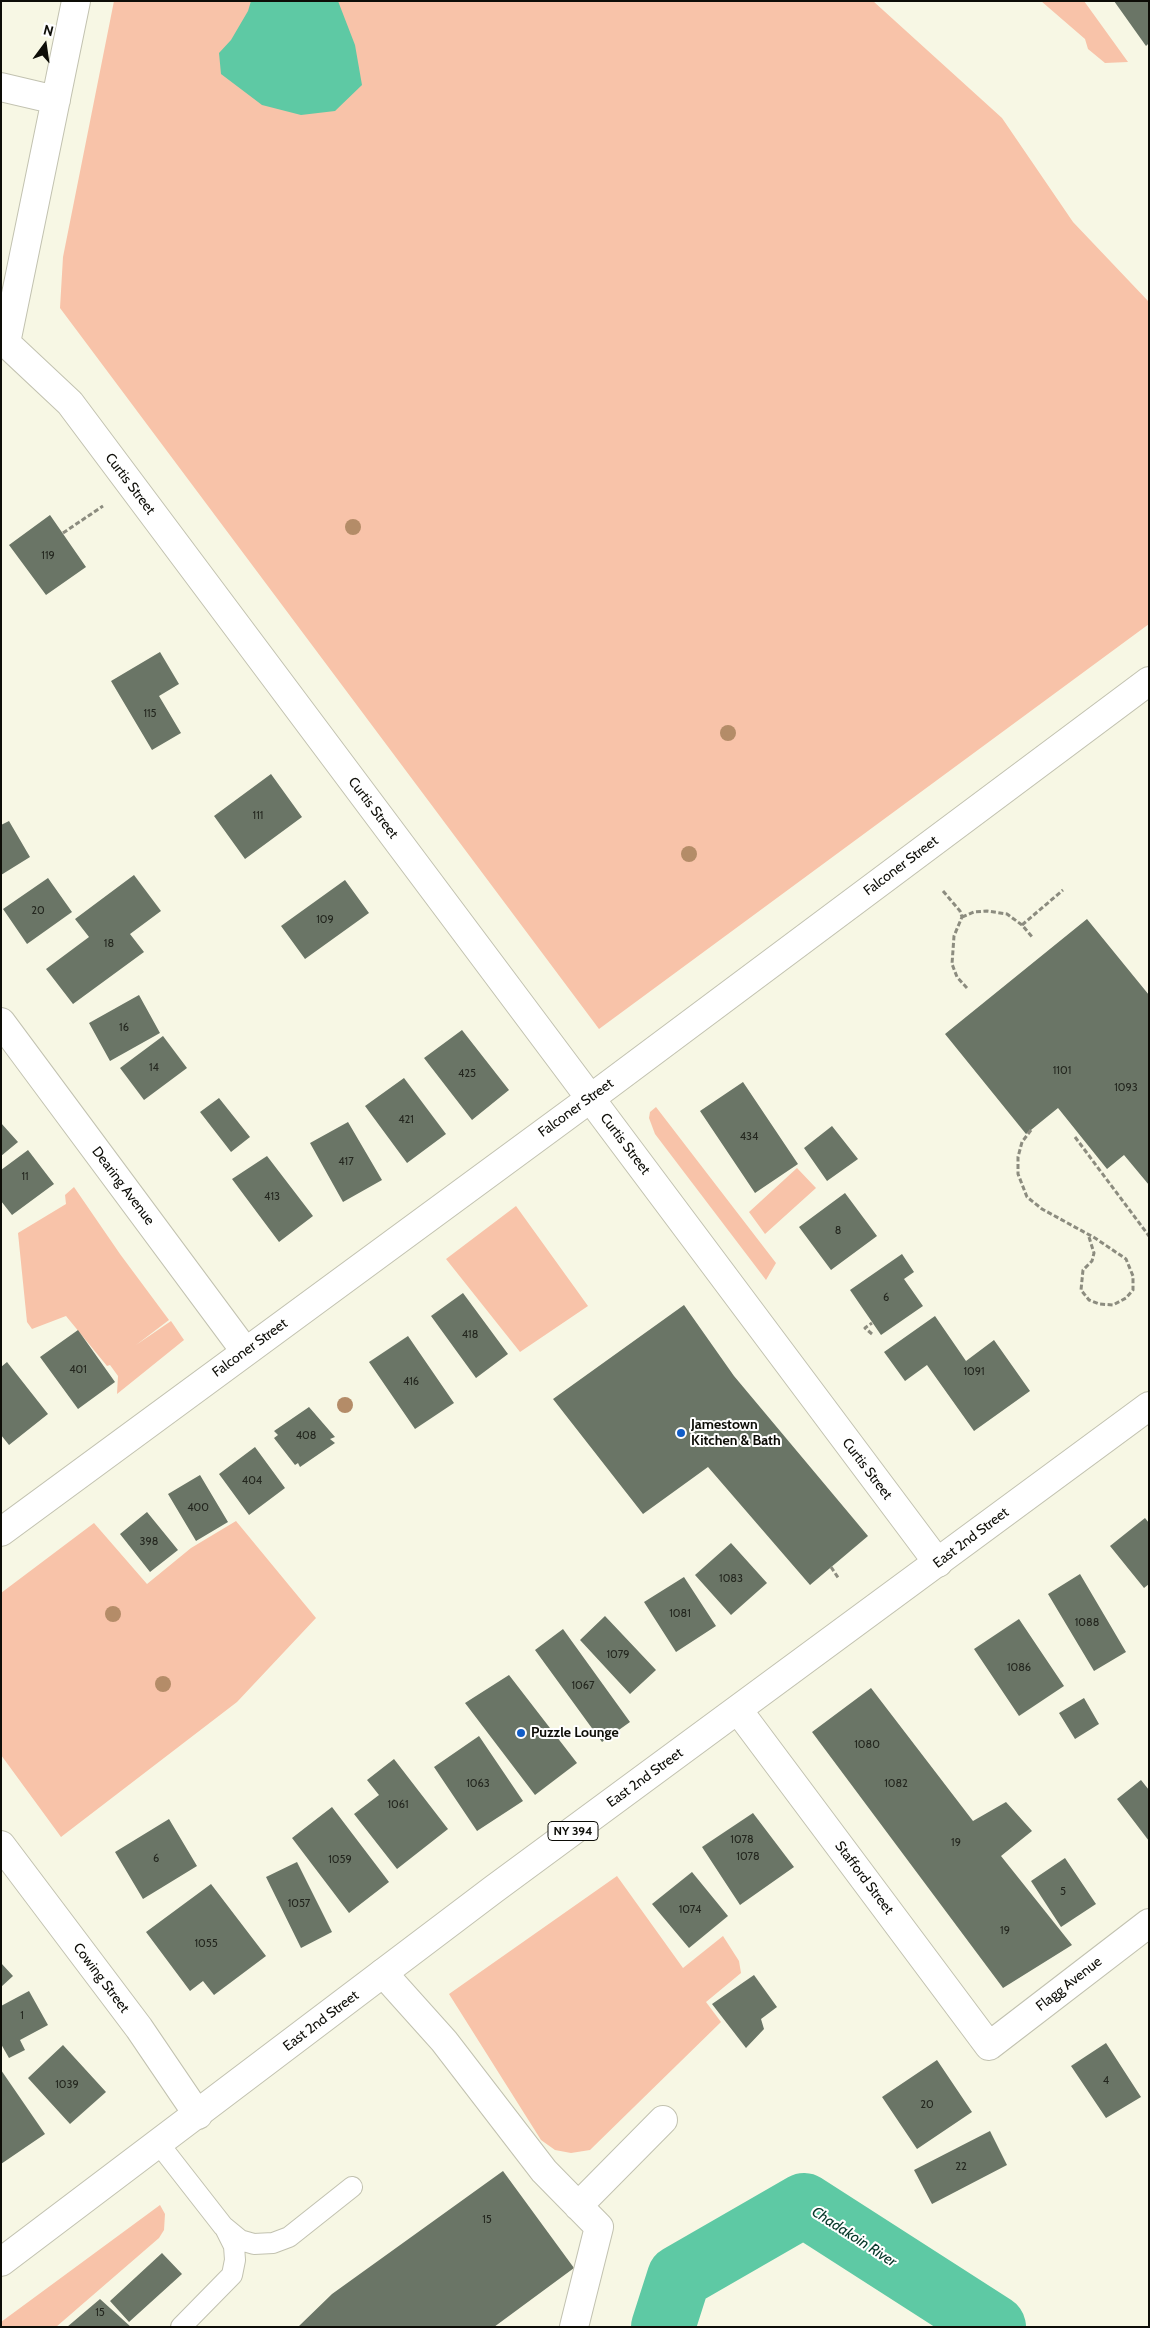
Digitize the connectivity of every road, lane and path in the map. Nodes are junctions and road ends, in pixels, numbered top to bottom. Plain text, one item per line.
1 (76, 1) edge
2 (1, 87) edge
3 (56, 100) junction
4 (4, 345) edge
5 (104, 506) dead end
6 (63, 534) dead end
7 (1149, 681) edge
8 (943, 890) dead end
9 (1063, 890) dead end
10 (962, 917) junction
11 (1022, 926) junction
12 (1033, 938) dead end
13 (967, 988) dead end
14 (1, 1022) edge
15 (591, 1098) junction
16 (1031, 1130) dead end
17 (1075, 1137) dead end
18 (1088, 1234) junction
19 (1149, 1236) edge
20 (872, 1323) dead end
21 (872, 1334) dead end
22 (245, 1351) junction
23 (1149, 1406) edge
24 (1, 1532) edge
25 (938, 1563) junction
26 (831, 1567) dead end
27 (839, 1579) dead end
28 (738, 1710) junction
29 (1, 1845) edge
30 (1149, 1922) edge
31 (384, 1974) junction
32 (989, 2046) joint
33 (198, 2115) junction
34 (663, 2120) dead end
35 (159, 2144) junction
36 (352, 2187) dead end
37 (578, 2206) junction
38 (223, 2226) junction
39 (1, 2262) edge
40 (181, 2327) edge
41 (574, 2327) edge

1 - 3 street, Curtis Street
2 - 3 street
3 - 4 street, Curtis Street
4 - 15 street, Curtis Street
5 - 6 path
7 - 15 street, Falconer Street
8 - 10 path
9 - 11 path
10 - 11 path
10 - 13 path
11 - 12 path
14 - 22 street, Dearing Avenue
15 - 22 street, Falconer Street
15 - 25 street, Curtis Street
16 - 18 path
17 - 19 path
18 - 18 path
20 - 21 path
22 - 24 street, Falconer Street
23 - 25 street, East 2nd Street / NY 394
25 - 28 street, East 2nd Street / NY 394
26 - 27 path
28 - 31 street, East 2nd Street / NY 394
28 - 32 street, Stafford Street
29 - 33 street, Cowing Street
30 - 32 street, Flagg Avenue
31 - 33 street, East 2nd Street / NY 394
31 - 37 street
33 - 35 street, East 2nd Street / NY 394
34 - 37 street
35 - 38 lane
35 - 39 street, East 2nd Street / NY 394
36 - 38 lane
37 - 41 street
38 - 40 lane

